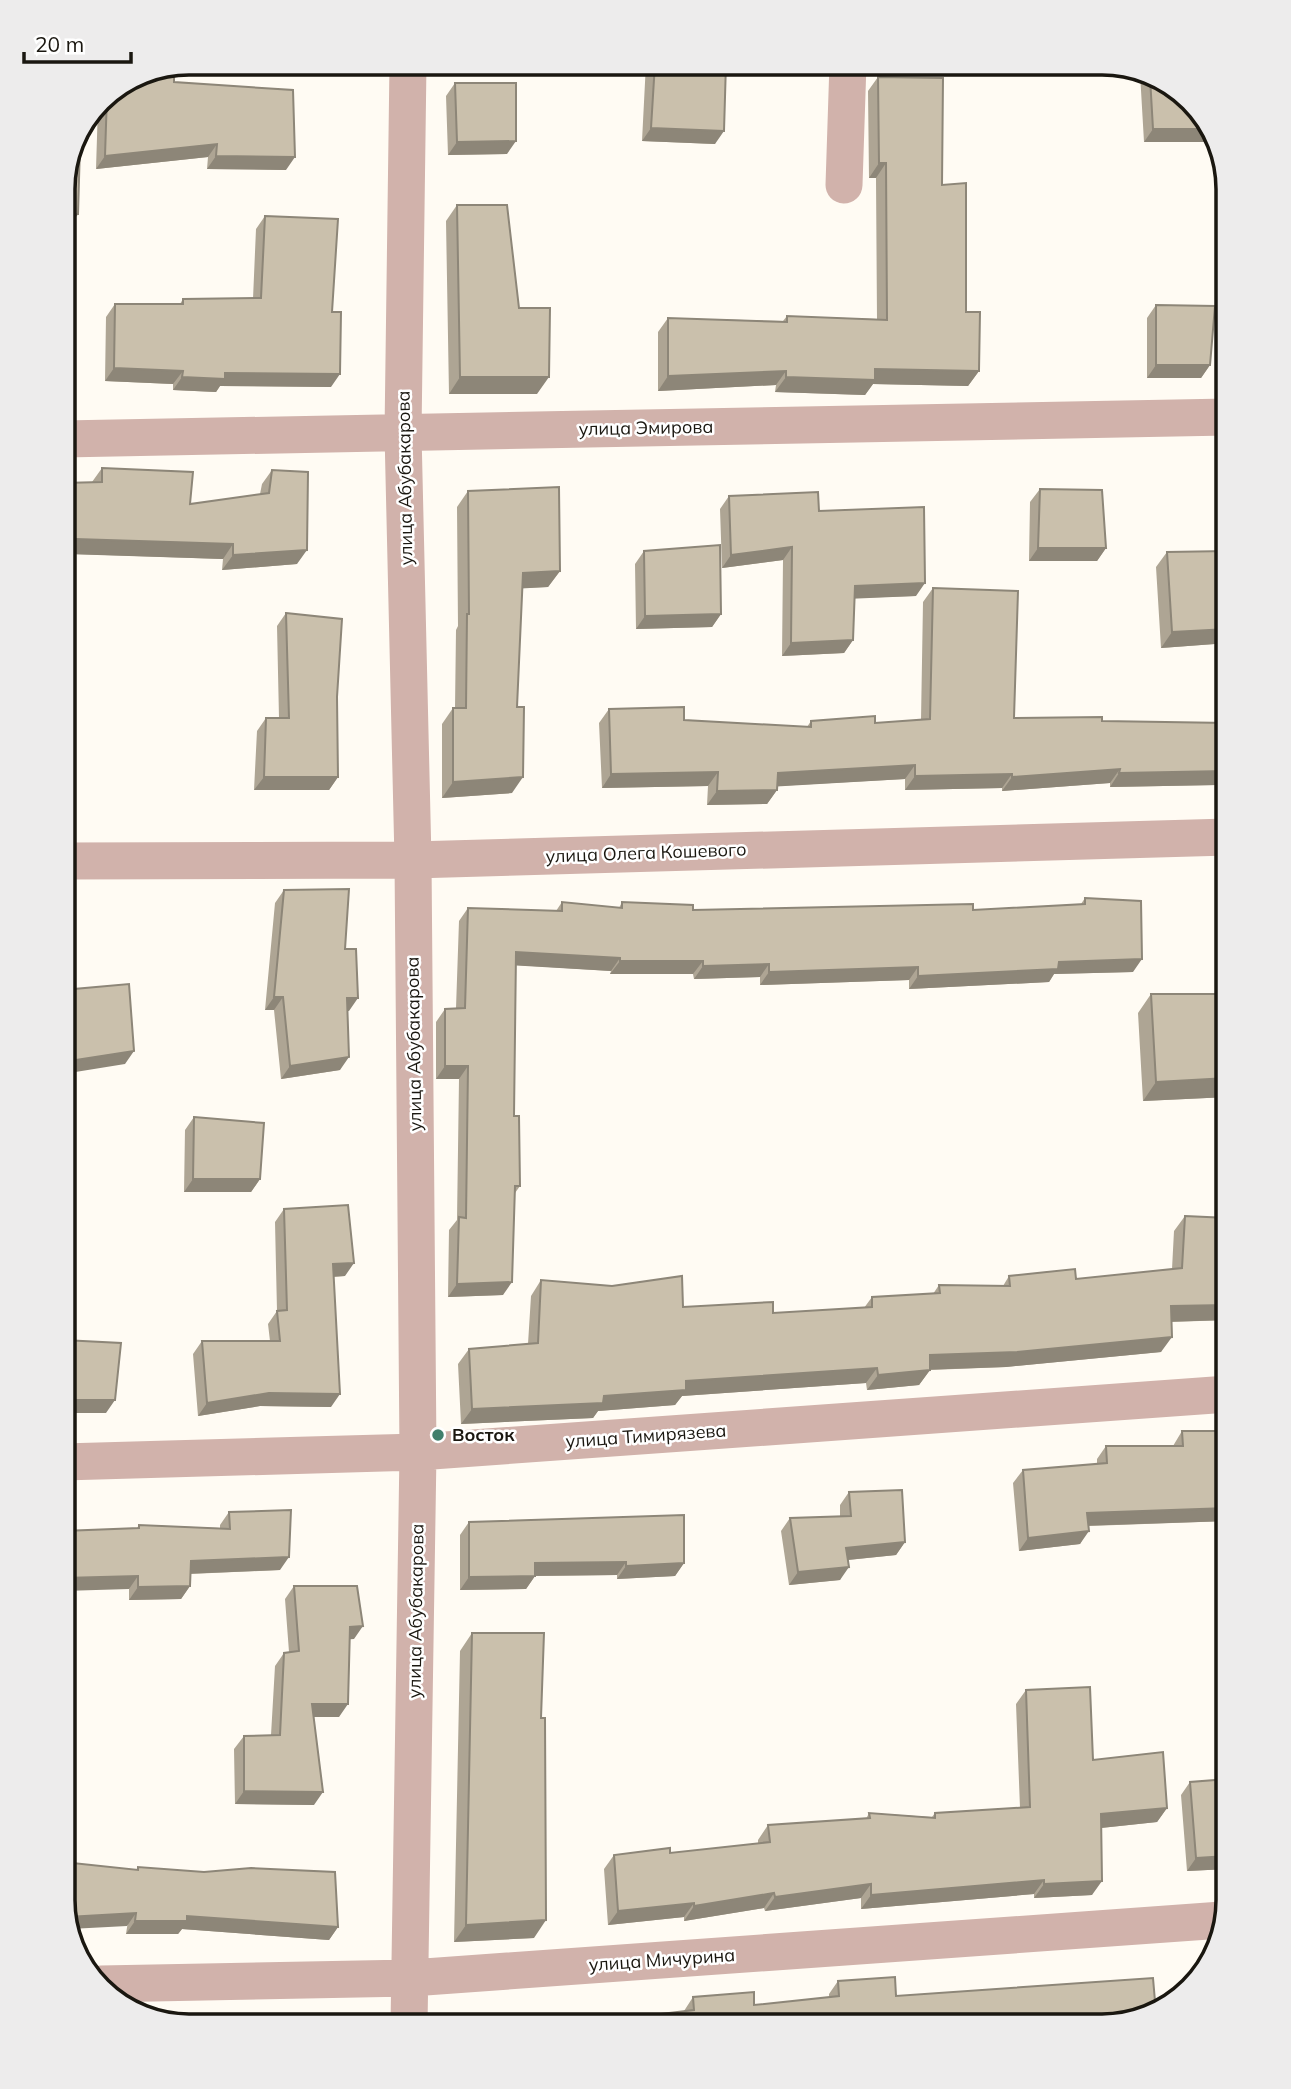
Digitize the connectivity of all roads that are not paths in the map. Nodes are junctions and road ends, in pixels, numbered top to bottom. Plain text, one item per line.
1 (408, 75) edge
2 (848, 75) edge
3 (845, 185) dead end
4 (1216, 417) edge
5 (403, 433) junction
6 (75, 439) edge
7 (1216, 837) edge
8 (413, 860) junction
9 (75, 861) edge
10 (1216, 1395) edge
11 (418, 1452) junction
12 (75, 1462) edge
13 (1214, 1921) edge
14 (411, 1978) junction
15 (113, 1984) edge
16 (410, 2014) edge

1 - 5 street, улица Абубакарова
2 - 3 street
4 - 5 street, улица Эмирова
5 - 6 street, улица Эмирова
5 - 8 street, улица Абубакарова
7 - 8 street, улица Олега Кошевого
8 - 9 street, улица Олега Кошевого
8 - 11 street, улица Абубакарова
10 - 11 street, улица Тимирязева
11 - 12 street, улица Тимирязева
11 - 14 street, улица Абубакарова
13 - 14 street, улица Мичурина
14 - 15 street, улица Мичурина
14 - 16 street, улица Абубакарова

